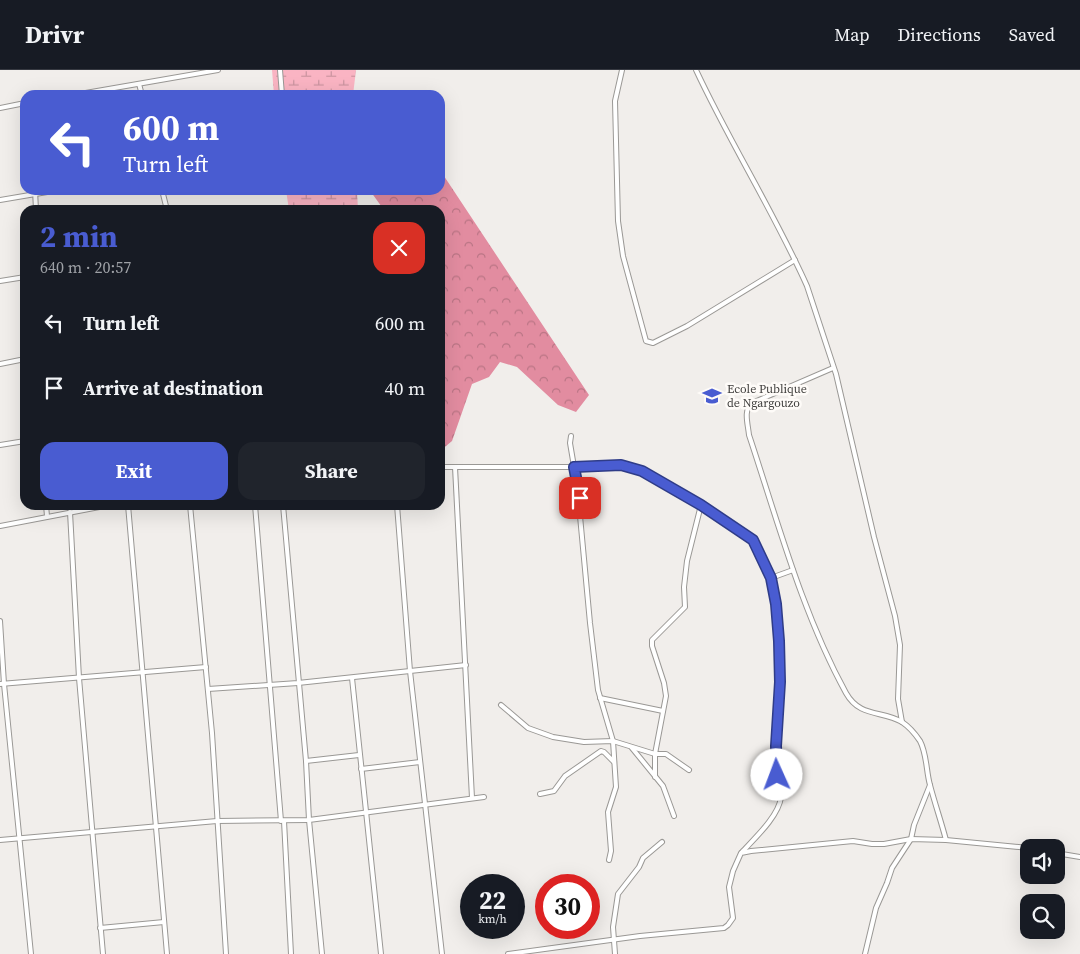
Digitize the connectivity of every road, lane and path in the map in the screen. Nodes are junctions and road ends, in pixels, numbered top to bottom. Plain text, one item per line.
1 (218, 70) edge
2 (280, 70) edge
3 (622, 70) edge
4 (696, 70) edge
5 (139, 84) junction
6 (104, 90) edge
7 (141, 90) edge
8 (282, 90) edge
9 (20, 104) edge
10 (0, 108) edge
11 (22, 195) edge
12 (0, 200) edge
13 (795, 260) junction
14 (20, 278) edge
15 (0, 281) edge
16 (20, 360) edge
17 (0, 364) edge
18 (833, 368) junction
19 (571, 436) dead end
20 (20, 441) edge
21 (0, 445) edge
22 (445, 467) edge
23 (456, 467) junction
24 (574, 467) junction
25 (701, 505) junction
26 (46, 510) edge
27 (81, 510) edge
28 (128, 510) edge
29 (190, 510) edge
30 (255, 510) edge
31 (283, 510) edge
32 (397, 510) edge
33 (70, 512) junction
34 (47, 516) junction
35 (0, 526) edge
36 (793, 570) junction
37 (771, 578) junction
38 (0, 621) edge
39 (466, 665) junction
40 (206, 667) junction
41 (410, 671) junction
42 (142, 672) junction
43 (79, 678) junction
44 (352, 678) junction
45 (298, 683) junction
46 (2, 684) edge
47 (271, 685) junction
48 (208, 689) junction
49 (600, 698) junction
50 (501, 705) dead end
51 (663, 712) junction
52 (902, 722) junction
53 (613, 741) junction
54 (632, 748) junction
55 (655, 754) junction
56 (359, 755) junction
57 (306, 761) junction
58 (420, 762) junction
59 (614, 762) junction
60 (361, 769) junction
61 (689, 770) dead end
62 (655, 777) junction
63 (930, 784) junction
64 (540, 794) dead end
65 (484, 796) dead end
66 (472, 798) junction
67 (425, 805) junction
68 (366, 812) junction
69 (674, 816) dead end
70 (309, 820) junction
71 (217, 821) junction
72 (283, 821) junction
73 (155, 826) junction
74 (93, 832) junction
75 (20, 839) junction
76 (910, 839) junction
77 (0, 840) edge
78 (946, 840) junction
79 (662, 842) dead end
80 (1020, 847) edge
81 (741, 853) junction
82 (1065, 854) edge
83 (1080, 857) edge
84 (609, 860) dead end
85 (164, 922) junction
86 (100, 928) junction
87 (614, 940) junction
88 (31, 954) edge
89 (103, 954) edge
90 (167, 954) edge
91 (226, 954) edge
92 (291, 954) edge
93 (322, 954) edge
94 (381, 954) edge
95 (442, 954) edge
96 (508, 954) edge
97 (615, 954) edge
98 (865, 954) edge

1 - 5 street
2 - 8 street
3 - 13 street
4 - 13 street
5 - 6 street
5 - 7 street
9 - 10 street
11 - 12 street
13 - 18 street
14 - 15 street
16 - 17 street
18 - 36 street
18 - 52 street
19 - 24 street
20 - 21 street
22 - 23 street
23 - 24 street
23 - 39 street
24 - 25 street
24 - 49 street
25 - 37 street
25 - 51 street
26 - 34 street
27 - 33 street
28 - 42 street
29 - 40 street
30 - 47 street
31 - 45 street
32 - 41 street
33 - 34 street
33 - 43 street
34 - 35 street
36 - 37 street
36 - 52 street
37 - 81 street
38 - 46 street
39 - 41 street
39 - 66 street
40 - 42 street
40 - 48 street
41 - 44 street
41 - 58 street
42 - 43 street
42 - 73 street
43 - 46 street
43 - 74 street
44 - 45 street
44 - 56 street
45 - 47 street
45 - 57 street
46 - 75 street
47 - 48 street
47 - 72 street
48 - 71 street
49 - 51 street
49 - 53 street
50 - 53 street
51 - 55 street
52 - 63 street
53 - 54 street
53 - 59 street
54 - 55 street
54 - 62 street
55 - 61 street
55 - 62 street
56 - 57 street
56 - 60 street
57 - 70 street
58 - 60 street
58 - 67 street
59 - 64 street
59 - 84 street
60 - 68 street
62 - 69 street
63 - 76 street
63 - 78 street
65 - 66 street
66 - 67 street
67 - 68 street
67 - 95 street
68 - 70 street
68 - 94 street
70 - 72 street
70 - 93 street
71 - 72 street
71 - 73 street
71 - 91 street
72 - 92 street
73 - 74 street
73 - 85 street
74 - 75 street
74 - 86 street
75 - 77 street
75 - 88 street
76 - 78 street
76 - 81 street
76 - 98 street
78 - 80 street
79 - 87 street
81 - 87 street
82 - 83 street
85 - 86 street
85 - 90 street
86 - 89 street
87 - 96 street
87 - 97 street

